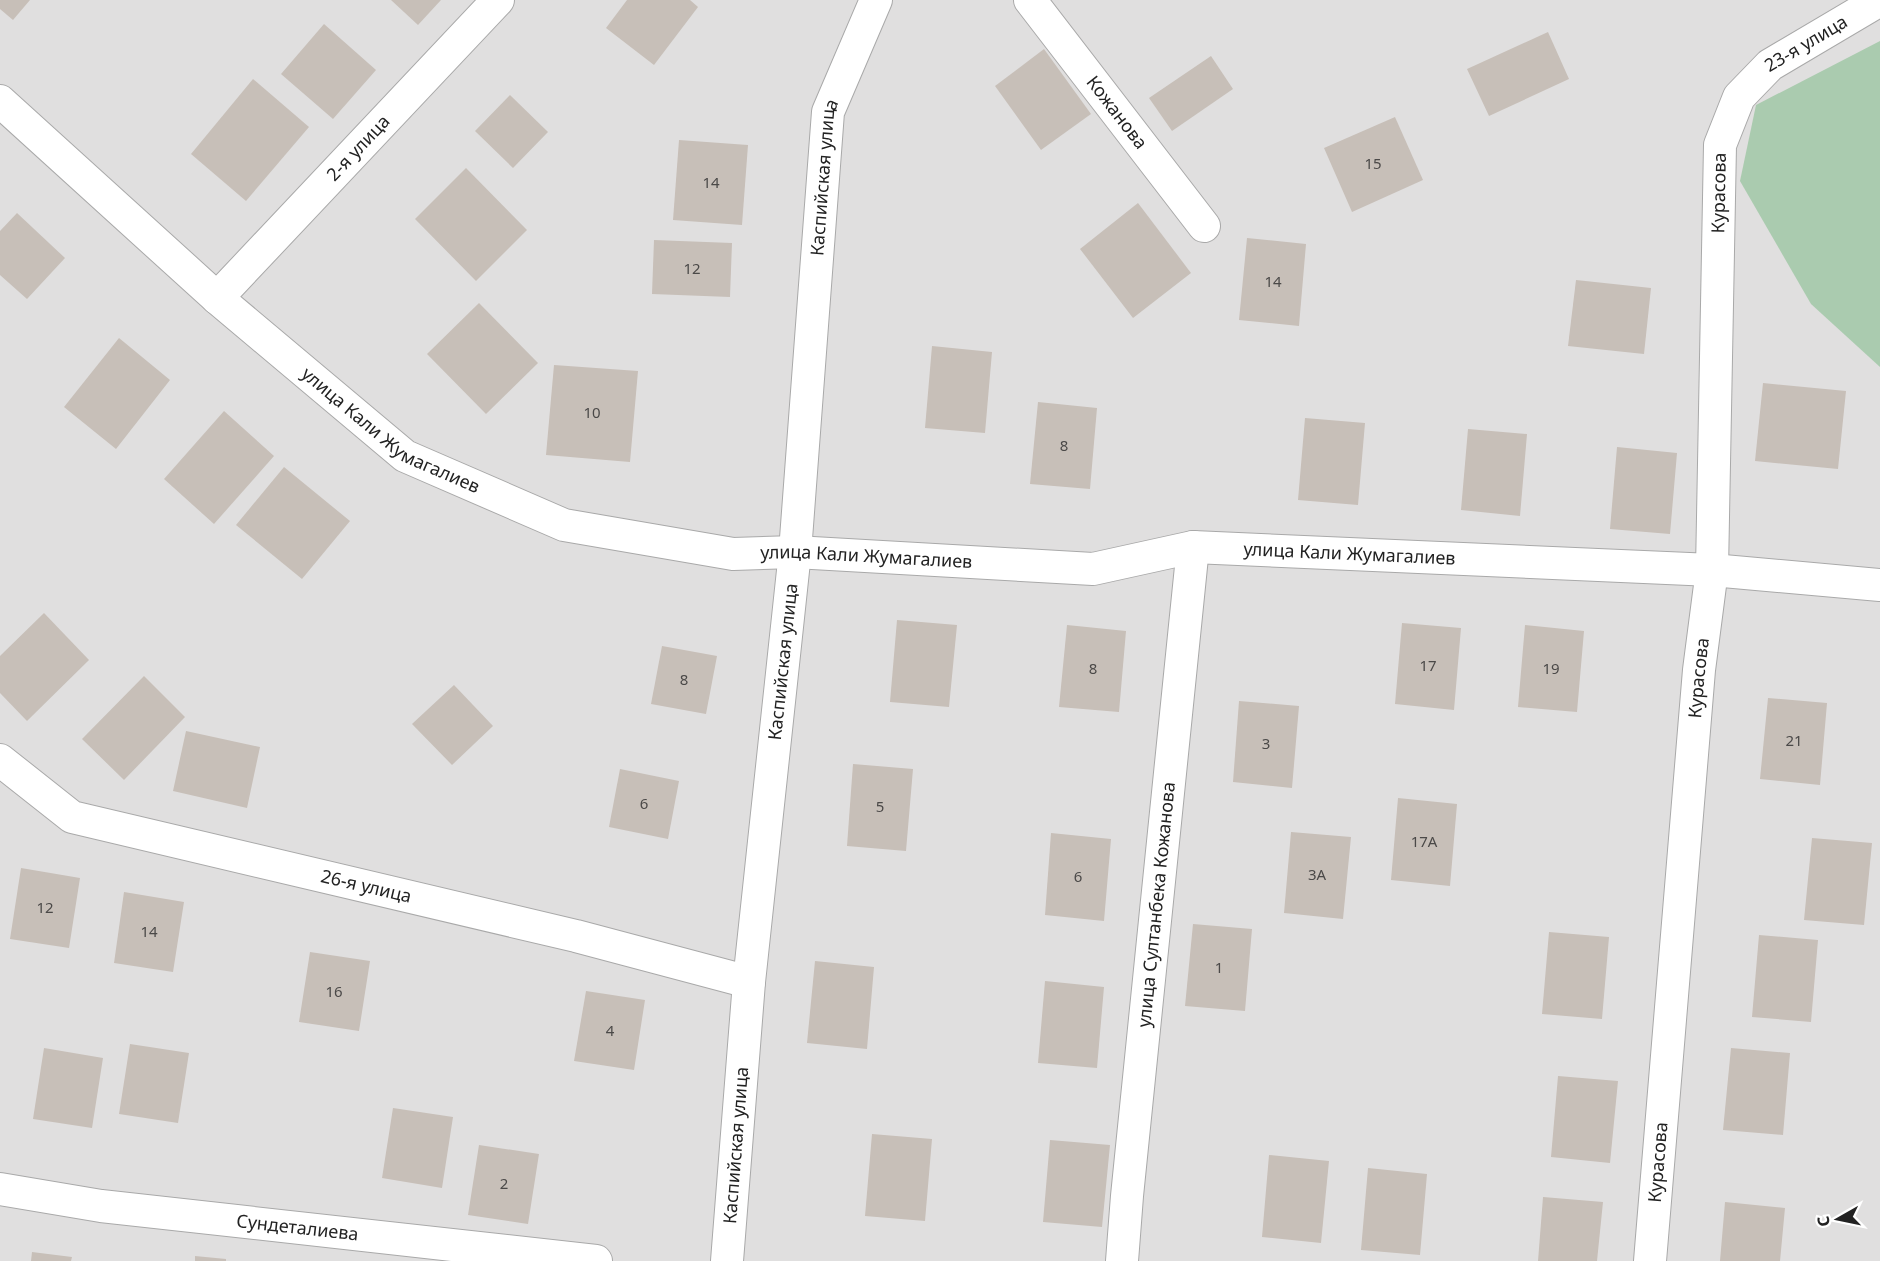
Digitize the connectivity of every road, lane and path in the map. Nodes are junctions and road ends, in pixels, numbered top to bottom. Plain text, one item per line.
1 (498, 0) edge
2 (876, 0) edge
3 (1030, 0) edge
4 (1880, 0) edge
5 (1739, 97) joint
6 (0, 101) edge
7 (1204, 226) dead end
8 (217, 298) junction
9 (1193, 547) junction
10 (795, 552) junction
11 (1712, 570) junction
12 (1880, 585) edge
13 (0, 760) edge
14 (749, 982) junction
15 (0, 1189) edge
16 (596, 1261) edge
17 (727, 1261) edge
18 (1122, 1261) edge
19 (1650, 1261) edge

1 - 8 street, 2-я улица
2 - 10 street, Каспийская улица
3 - 7 street, Кожанова
4 - 5 street, 23-я улица
5 - 11 street, Курасова
6 - 8 street, улица Кали Жумагалиев
8 - 10 street, улица Кали Жумагалиев
9 - 10 street, улица Кали Жумагалиев
9 - 11 street, улица Кали Жумагалиев
9 - 18 street, улица Султанбека Кожанова
10 - 14 street, Каспийская улица
11 - 12 street, улица Кали Жумагалиев
11 - 19 street, Курасова
13 - 14 street, 26-я улица
14 - 17 street, Каспийская улица
15 - 16 street, Сундеталиева

